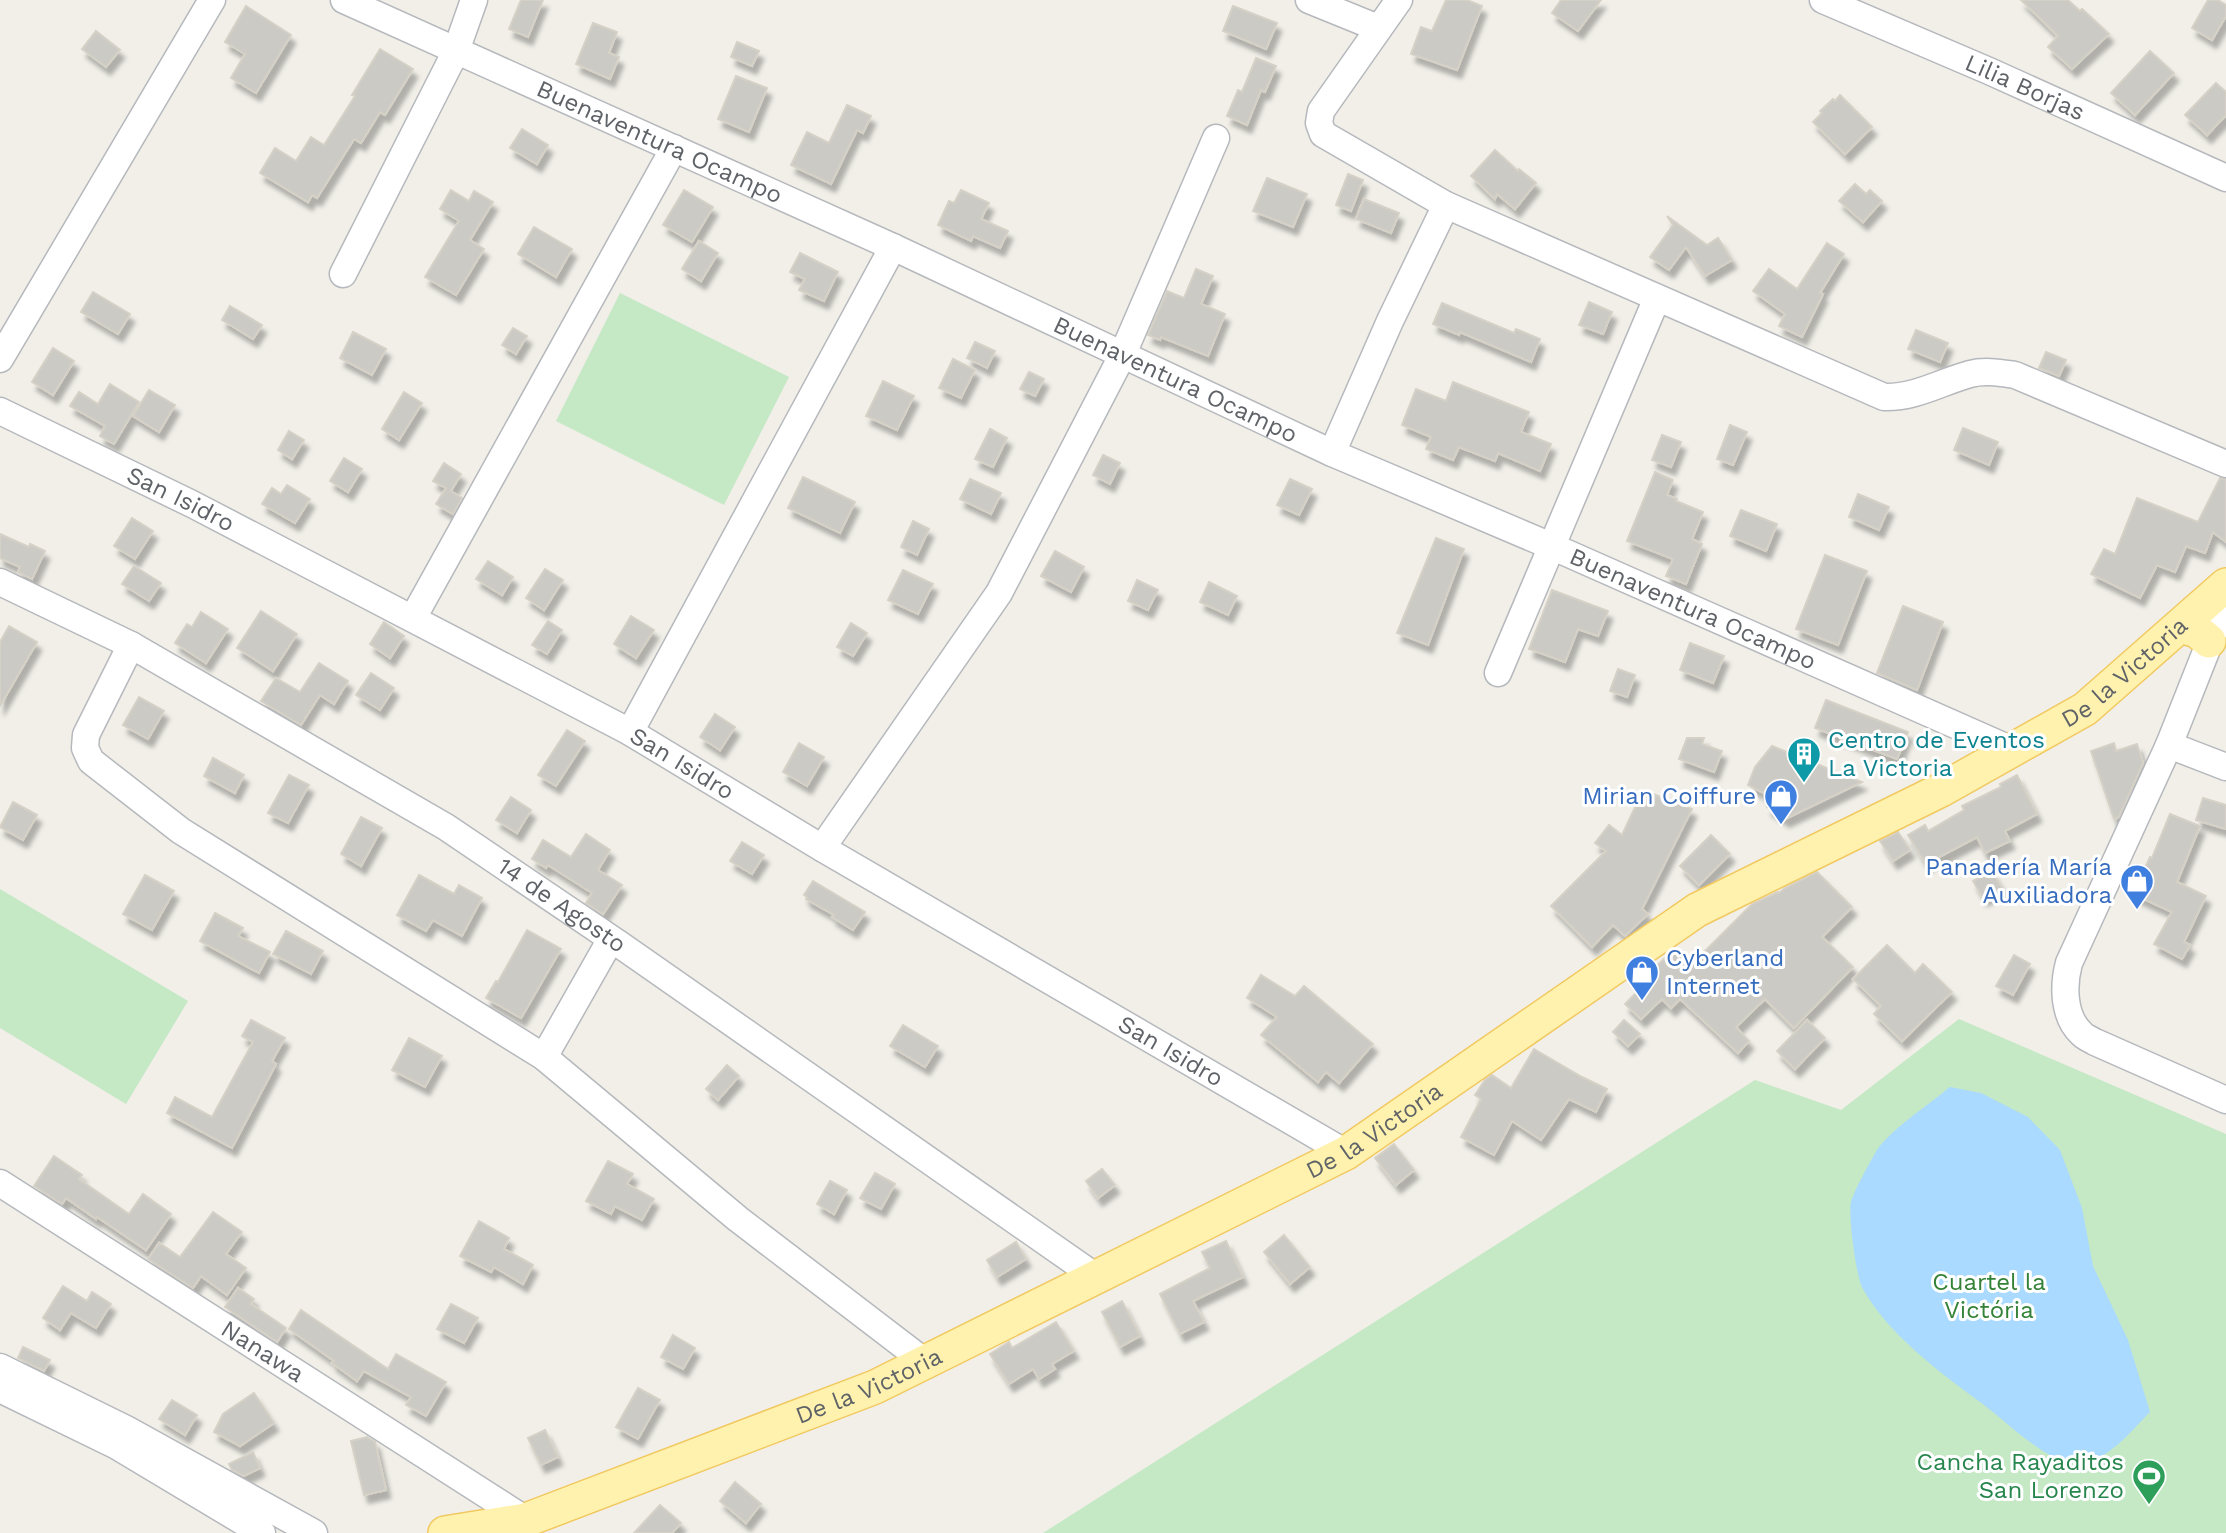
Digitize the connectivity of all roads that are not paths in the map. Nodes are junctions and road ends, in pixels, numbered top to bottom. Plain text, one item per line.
1 (212, 0) edge
2 (344, 0) edge
3 (474, 0) edge
4 (1309, 0) edge
5 (1399, 0) edge
6 (1822, 0) edge
7 (1378, 28) junction
8 (456, 51) junction
9 (1216, 138) dead end
10 (674, 149) junction
11 (2226, 178) edge
12 (1446, 205) junction
13 (893, 247) junction
14 (343, 274) dead end
15 (1657, 298) junction
16 (1122, 356) junction
17 (0, 359) edge
18 (0, 411) edge
19 (1332, 453) junction
20 (2226, 464) edge
21 (1551, 547) junction
22 (0, 582) edge
23 (2226, 585) edge
24 (2226, 601) edge
25 (413, 618) junction
26 (2195, 633) junction
27 (131, 645) junction
28 (1499, 673) dead end
29 (629, 732) junction
30 (2169, 746) junction
31 (2012, 750) junction
32 (2226, 767) edge
33 (822, 848) junction
34 (611, 939) junction
35 (544, 1057) junction
36 (2226, 1100) edge
37 (1346, 1153) junction
38 (0, 1183) edge
39 (1096, 1277) junction
40 (925, 1362) junction
41 (0, 1367) edge
42 (0, 1389) edge
43 (526, 1520) junction
44 (262, 1533) edge
45 (314, 1533) edge
46 (445, 1533) edge

1 - 17 street
2 - 8 street, Buenaventura Ocampo
3 - 8 street
4 - 7 street
5 - 7 street
6 - 11 street, Lilia Borjas
7 - 12 street
8 - 10 street, Buenaventura Ocampo
8 - 14 street
9 - 16 street
10 - 13 street, Buenaventura Ocampo
10 - 25 street
12 - 15 street
12 - 19 street
13 - 16 street, Buenaventura Ocampo
13 - 29 street
15 - 20 street
15 - 21 street
16 - 19 street, Buenaventura Ocampo
16 - 33 street
18 - 25 street, San Isidro
19 - 21 street, Buenaventura Ocampo
21 - 28 street
21 - 31 street, Buenaventura Ocampo
22 - 27 street, 14 de Agosto
23 - 26 main road, De la Victoria
24 - 26 street
25 - 29 street, San Isidro
26 - 30 street
26 - 31 main road, De la Victoria
27 - 34 street, 14 de Agosto
27 - 35 street
29 - 33 street, San Isidro
30 - 32 street
30 - 36 street
31 - 37 main road, De la Victoria
33 - 37 street, San Isidro
34 - 35 street
34 - 39 street, 14 de Agosto
35 - 40 street
37 - 39 main road, De la Victoria
38 - 43 street, Nanawa
39 - 40 main road, De la Victoria
40 - 43 main road, De la Victoria
41 - 45 street
42 - 44 street
43 - 46 main road, De la Victoria

